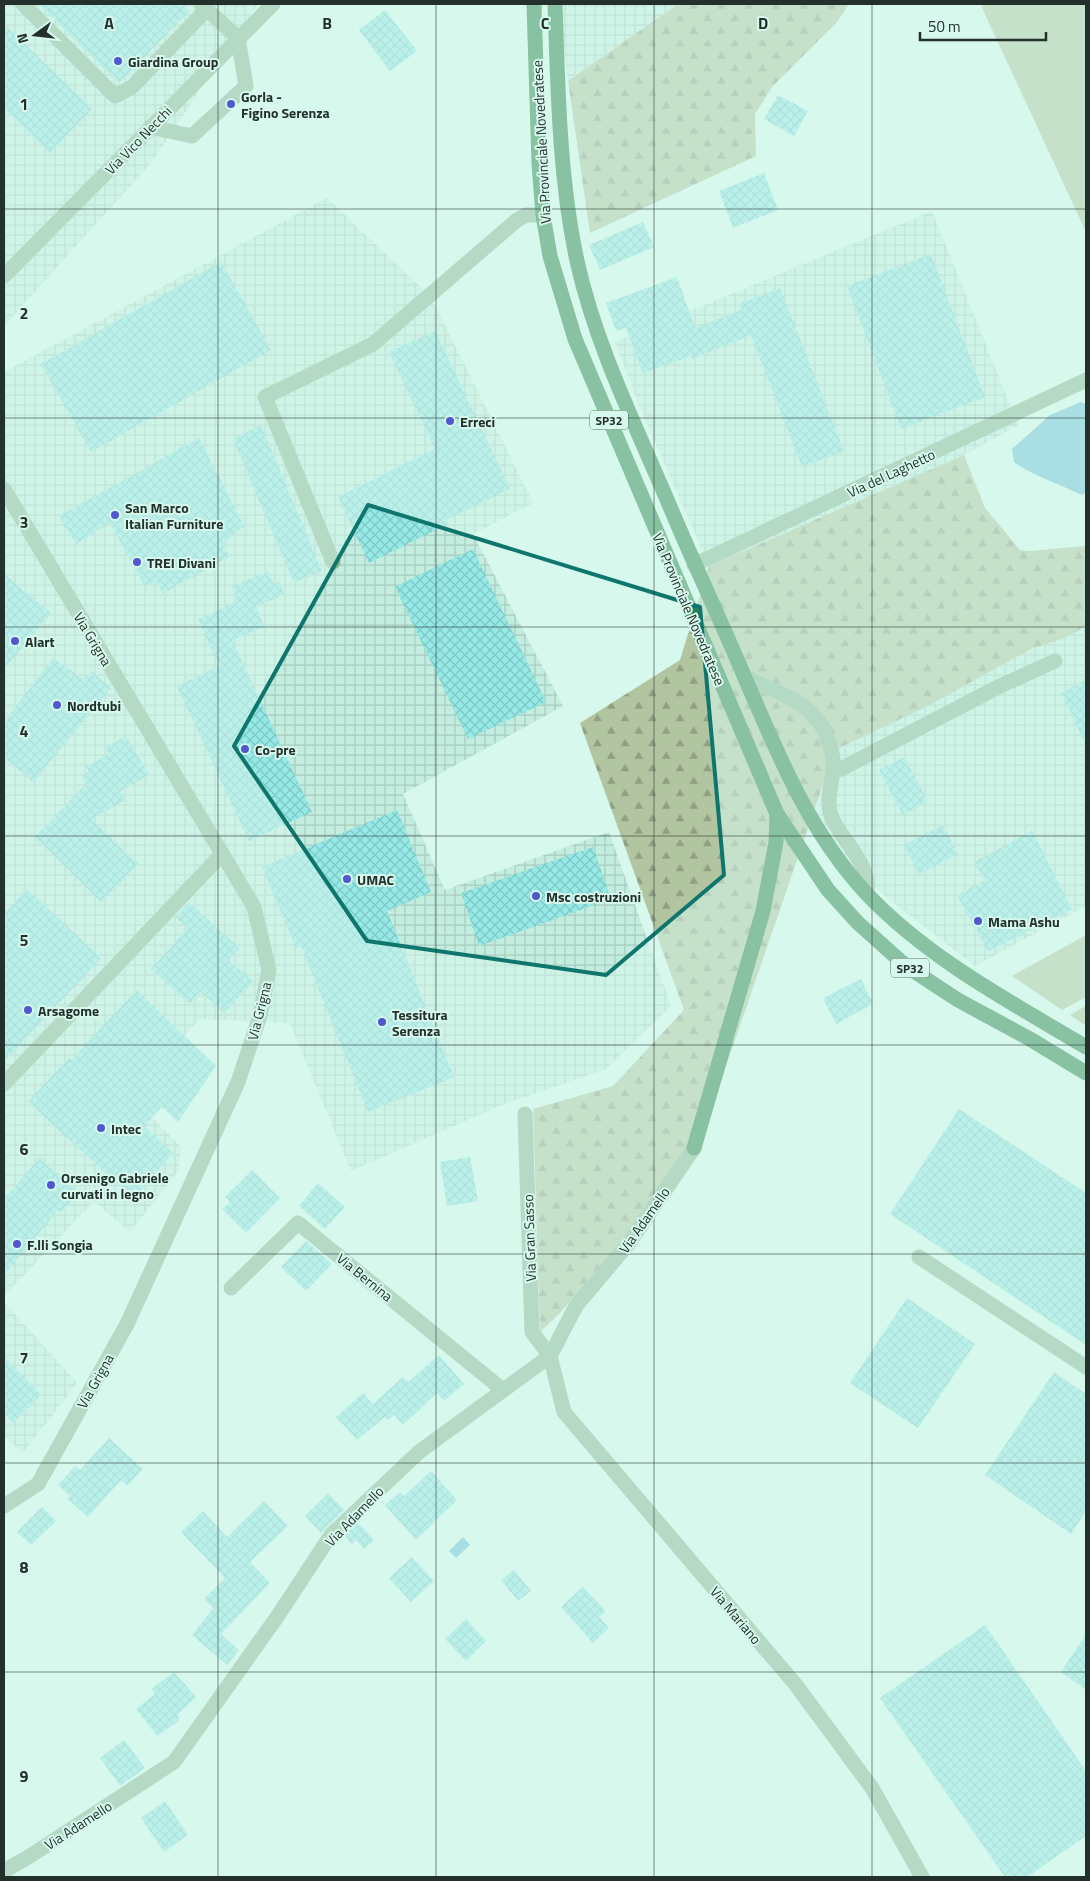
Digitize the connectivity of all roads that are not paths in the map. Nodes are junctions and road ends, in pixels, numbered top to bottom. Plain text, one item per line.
1 (23, 4) edge
2 (273, 4) edge
3 (534, 4) edge
4 (554, 4) edge
5 (204, 6) edge
6 (238, 38) junction
7 (150, 127) junction
8 (544, 215) junction
9 (4, 276) edge
10 (1086, 380) edge
11 (4, 489) edge
12 (333, 562) dead end
13 (694, 565) junction
14 (1055, 661) dead end
15 (745, 677) junction
16 (834, 771) junction
17 (777, 814) junction
18 (222, 854) junction
19 (867, 894) junction
20 (1086, 1046) edge
21 (1086, 1073) edge
22 (4, 1084) edge
23 (525, 1114) dead end
24 (694, 1148) joint
25 (919, 1257) dead end
26 (231, 1288) dead end
27 (550, 1356) junction
28 (1086, 1368) edge
29 (503, 1390) junction
30 (4, 1506) edge
31 (4, 1870) edge
32 (922, 1877) edge

1 - 5 street
2 - 6 street, Via Vico Necchi
3 - 8 main road, Via Provinciale Novedratese / SP32
4 - 13 main road, Via Provinciale Novedratese / SP32
5 - 6 street
6 - 7 street, Via Vico Necchi
6 - 7 street
7 - 9 street, Via Vico Necchi
8 - 12 street
8 - 17 main road, Via Provinciale Novedratese / SP32
10 - 13 street, Via del Laghetto
11 - 18 street, Via Grigna
13 - 15 main road, Via Provinciale Novedratese / SP32
14 - 16 street
15 - 16 street, Via Provinciale Novedratese
15 - 19 main road, Via Provinciale Novedratese / SP32
16 - 19 street, Via Provinciale Novedratese
17 - 21 main road, Via Provinciale Novedratese / SP32
17 - 24 main road
18 - 22 street
18 - 30 street, Via Grigna
19 - 20 main road, Via Provinciale Novedratese / SP32
23 - 27 street, Via Gran Sasso
24 - 27 street, Via Adamello
25 - 28 street
26 - 29 street, Via Bernina
27 - 29 street, Via Adamello
27 - 32 street, Via Mariano
29 - 31 street, Via Adamello

